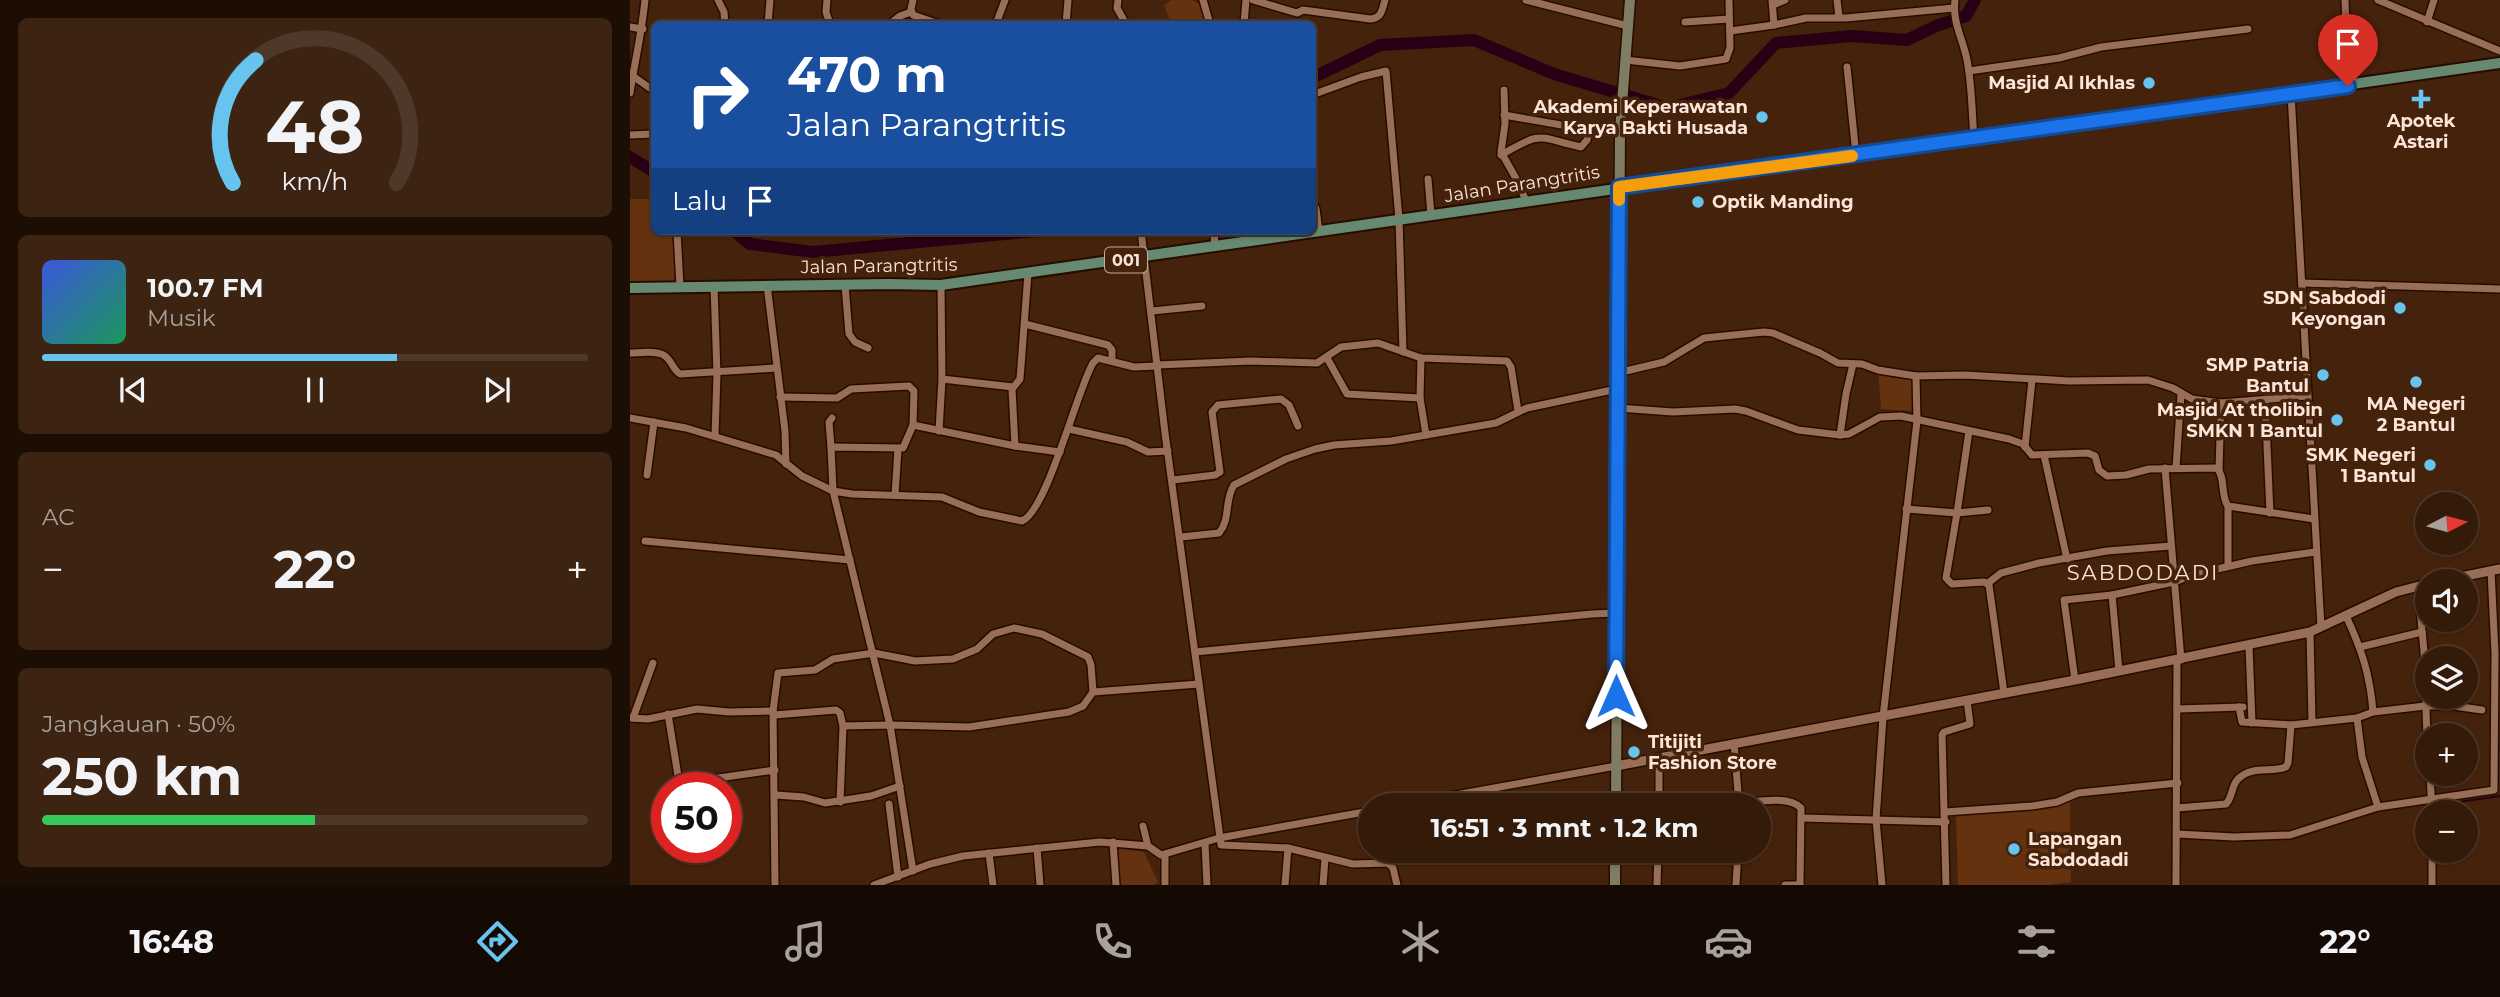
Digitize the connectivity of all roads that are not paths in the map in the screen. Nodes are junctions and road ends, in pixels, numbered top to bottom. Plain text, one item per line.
1 (645, 0) edge
2 (718, 0) edge
3 (770, 0) edge
4 (827, 0) edge
5 (913, 0) edge
6 (1005, 0) edge
7 (1068, 0) edge
8 (1118, 0) edge
9 (1203, 0) edge
10 (1246, 0) edge
11 (1253, 0) edge
12 (1304, 0) edge
13 (1385, 0) edge
14 (1526, 0) edge
15 (1630, 0) edge
16 (1729, 0) edge
17 (1785, 0) edge
18 (1837, 0) edge
19 (2344, 0) edge
20 (2378, 0) edge
21 (2434, 0) edge
22 (1772, 2) edge
23 (2390, 2) edge
24 (1954, 6) edge
25 (1303, 10) junction
26 (911, 12) junction
27 (1839, 17) junction
28 (1729, 19) junction
29 (724, 21) edge
30 (768, 21) edge
31 (829, 21) edge
32 (894, 21) edge
33 (924, 21) edge
34 (997, 21) edge
35 (1066, 21) edge
36 (1124, 21) edge
37 (1209, 21) edge
38 (1244, 21) edge
39 (1685, 22) dead end
40 (2427, 22) junction
41 (1774, 25) junction
42 (1628, 26) junction
43 (630, 27) edge
44 (643, 29) junction
45 (2248, 29) dead end
46 (1730, 31) junction
47 (2500, 51) edge
48 (1625, 60) junction
49 (2500, 63) edge
50 (1847, 67) dead end
51 (1969, 71) junction
52 (631, 74) edge
53 (2348, 86) junction
54 (651, 89) edge
55 (1504, 90) dead end
56 (630, 93) edge
57 (2291, 93) junction
58 (1316, 94) edge
59 (1504, 115) junction
60 (1590, 130) junction
61 (1620, 130) junction
62 (651, 134) edge
63 (630, 135) edge
64 (1974, 139) junction
65 (1501, 155) junction
66 (1856, 155) junction
67 (1428, 179) dead end
68 (1619, 187) junction
69 (1526, 201) junction
70 (1316, 207) edge
71 (1431, 215) junction
72 (1399, 219) junction
73 (1316, 232) edge
74 (1319, 232) junction
75 (677, 235) edge
76 (1141, 235) edge
77 (1214, 235) edge
78 (1298, 235) edge
79 (1215, 247) junction
80 (1144, 257) junction
81 (1028, 273) junction
82 (2302, 283) junction
83 (767, 285) junction
84 (845, 285) junction
85 (941, 285) junction
86 (714, 286) junction
87 (680, 287) junction
88 (630, 288) edge
89 (2500, 289) edge
90 (1202, 306) dead end
91 (1152, 311) junction
92 (1025, 324) junction
93 (868, 348) dead end
94 (630, 352) edge
95 (1403, 352) junction
96 (1326, 358) junction
97 (1421, 358) junction
98 (1112, 361) junction
99 (1853, 364) junction
100 (1157, 365) junction
101 (776, 368) junction
102 (1617, 373) junction
103 (717, 374) junction
104 (1916, 376) junction
105 (942, 379) junction
106 (2032, 380) junction
107 (1013, 387) junction
108 (1617, 389) junction
109 (2181, 394) junction
110 (2307, 396) junction
111 (780, 397) junction
112 (1420, 398) junction
113 (2265, 400) junction
114 (2221, 403) junction
115 (1618, 408) junction
116 (1518, 411) junction
117 (630, 418) edge
118 (832, 418) dead end
119 (1917, 421) junction
120 (654, 422) junction
121 (913, 425) junction
122 (1298, 426) dead end
123 (1069, 429) junction
124 (939, 431) junction
125 (1969, 431) junction
126 (1426, 435) junction
127 (1840, 435) junction
128 (715, 436) junction
129 (1015, 446) junction
130 (831, 447) junction
131 (2025, 447) junction
132 (898, 449) junction
133 (1168, 451) junction
134 (1060, 452) junction
135 (2044, 455) junction
136 (786, 464) junction
137 (2165, 468) junction
138 (2176, 468) junction
139 (2219, 470) junction
140 (647, 475) dead end
141 (1173, 480) junction
142 (833, 491) junction
143 (895, 495) junction
144 (2228, 506) junction
145 (1906, 509) junction
146 (1988, 510) dead end
147 (1957, 513) junction
148 (2270, 513) junction
149 (2314, 519) junction
150 (1181, 537) junction
151 (645, 541) dead end
152 (2171, 546) junction
153 (2315, 552) junction
154 (2067, 559) junction
155 (849, 560) junction
156 (2228, 566) junction
157 (2495, 570) edge
158 (2174, 582) junction
159 (1988, 583) junction
160 (2415, 587) edge
161 (2112, 595) junction
162 (1616, 613) junction
163 (2346, 616) junction
164 (2321, 627) junction
165 (2310, 632) junction
166 (2422, 632) joint
167 (2249, 646) junction
168 (2423, 646) edge
169 (2360, 647) junction
170 (1195, 652) junction
171 (874, 653) junction
172 (2179, 660) junction
173 (653, 663) dead end
174 (2119, 671) junction
175 (2075, 680) junction
176 (1199, 684) junction
177 (1093, 692) junction
178 (2004, 693) junction
179 (1967, 700) junction
180 (2239, 707) junction
181 (2251, 707) junction
182 (2415, 707) edge
183 (2177, 709) junction
184 (2478, 709) edge
185 (2482, 709) dead end
186 (2373, 712) junction
187 (773, 713) junction
188 (668, 714) junction
189 (1883, 717) junction
190 (632, 718) edge
191 (2357, 718) junction
192 (2312, 722) junction
193 (2252, 723) junction
194 (890, 725) junction
195 (2291, 725) junction
196 (843, 726) junction
197 (1734, 743) junction
198 (1659, 758) junction
199 (1616, 766) junction
200 (775, 770) junction
201 (2178, 783) junction
202 (900, 786) junction
203 (1467, 793) edge
204 (1616, 793) edge
205 (1659, 793) edge
206 (1738, 793) edge
207 (776, 794) junction
208 (2437, 800) edge
209 (840, 802) junction
210 (1771, 803) edge
211 (2415, 803) edge
212 (889, 804) dead end
213 (2378, 807) junction
214 (2177, 808) junction
215 (1945, 812) junction
216 (1358, 813) edge
217 (1802, 818) junction
218 (1876, 820) junction
219 (1946, 822) junction
220 (1143, 826) dead end
221 (2177, 834) junction
222 (1219, 838) junction
223 (1113, 842) junction
224 (1205, 843) junction
225 (1148, 846) junction
226 (1037, 848) junction
227 (1288, 848) junction
228 (989, 853) junction
229 (1165, 855) junction
230 (1325, 858) junction
231 (1615, 863) edge
232 (1658, 863) edge
233 (1738, 863) edge
234 (2432, 863) edge
235 (914, 871) junction
236 (898, 877) junction
237 (775, 885) edge
238 (874, 885) edge
239 (993, 885) edge
240 (1040, 885) edge
241 (1116, 885) edge
242 (1165, 885) edge
243 (1207, 885) edge
244 (1285, 885) edge
245 (1322, 885) edge
246 (1397, 885) edge
247 (1615, 885) edge
248 (1657, 885) edge
249 (1737, 885) edge
250 (1786, 885) edge
251 (1800, 885) edge
252 (1882, 885) edge
253 (1946, 885) edge
254 (2176, 885) edge
255 (2432, 885) edge

1 - 44 street
2 - 29 street
3 - 30 street
4 - 31 street
5 - 26 street
6 - 34 street
7 - 35 street
8 - 36 street
9 - 37 street
10 - 38 street
11 - 25 street
12 - 25 street
13 - 25 street
14 - 42 street
15 - 42 main road
16 - 28 street
17 - 22 street
18 - 27 street
19 - 53 street
20 - 23 street
21 - 40 street
22 - 41 street
23 - 40 street
24 - 27 street
24 - 51 street
26 - 32 street
26 - 33 street
27 - 41 street
28 - 39 street
28 - 46 street
40 - 47 street
41 - 46 street
42 - 48 main road
43 - 44 street
44 - 52 street
45 - 51 street
46 - 48 street
48 - 61 main road
49 - 53 main road, Jalan Parangtritis / 001
50 - 66 street
51 - 64 street
52 - 54 street
52 - 56 street
53 - 57 main road, Jalan Parangtritis / 001
55 - 59 street
57 - 64 main road, Jalan Parangtritis / 001
57 - 82 street
58 - 72 street
59 - 60 street
59 - 65 street
60 - 61 street
60 - 65 street
61 - 68 main road
62 - 63 street
64 - 66 main road, Jalan Parangtritis / 001
65 - 69 street
66 - 68 main road, Jalan Parangtritis / 001
67 - 71 street
68 - 69 main road, Jalan Parangtritis / 001
68 - 102 main road
69 - 71 main road, Jalan Parangtritis / 001
70 - 74 street
71 - 72 main road, Jalan Parangtritis / 001
72 - 74 main road, Jalan Parangtritis / 001
72 - 95 street
73 - 74 main road, Jalan Parangtritis / 001
75 - 87 street
76 - 80 street
77 - 79 street
78 - 79 main road, Jalan Parangtritis / 001
79 - 80 main road, Jalan Parangtritis / 001
80 - 81 main road, Jalan Parangtritis / 001
80 - 91 street
81 - 85 main road, Jalan Parangtritis / 001
81 - 92 street
82 - 89 street
82 - 110 street
83 - 84 main road, Jalan Parangtritis / 001
83 - 86 main road, Jalan Parangtritis / 001
83 - 101 street
84 - 85 main road, Jalan Parangtritis / 001
84 - 93 street
85 - 105 street
86 - 87 main road, Jalan Parangtritis / 001
86 - 103 street
87 - 88 main road, Jalan Parangtritis / 001
90 - 91 street
91 - 100 street
92 - 98 street
92 - 107 street
94 - 103 street
95 - 96 street
95 - 97 street
96 - 100 street
96 - 112 street
97 - 112 street
97 - 116 street
98 - 100 street
98 - 123 street
99 - 102 street
99 - 104 street
99 - 127 street
100 - 133 street
101 - 103 street
101 - 111 street
102 - 108 main road
103 - 128 street
104 - 106 street
104 - 119 street
105 - 107 street
105 - 124 street
106 - 109 street
106 - 131 street
107 - 129 street
108 - 115 main road
108 - 116 street
109 - 114 street
109 - 138 street
110 - 113 street
110 - 149 street
111 - 121 street
111 - 136 street
112 - 126 street
113 - 114 street
113 - 148 street
114 - 139 street
115 - 127 street
115 - 162 main road
116 - 126 street
117 - 120 street
118 - 130 street
119 - 125 street
119 - 127 street
119 - 145 street
120 - 128 street
120 - 140 street
121 - 124 street
121 - 132 street
122 - 141 street
123 - 133 street
123 - 134 street
124 - 129 street
125 - 131 street
125 - 147 street
126 - 150 street
128 - 136 street
129 - 134 street
130 - 132 street
130 - 142 street
131 - 135 street
132 - 143 street
133 - 141 street
134 - 143 street
135 - 137 street
135 - 154 street
136 - 142 street
137 - 138 street
137 - 152 street
138 - 139 street
139 - 144 street
141 - 150 street
142 - 143 street
142 - 155 street
144 - 148 street
144 - 156 street
145 - 147 street
145 - 189 street
146 - 147 street
147 - 159 street
148 - 149 street
149 - 153 street
150 - 170 street
151 - 155 street
152 - 154 street
152 - 158 street
153 - 156 street
153 - 164 street
154 - 159 street
155 - 171 street
156 - 158 street
157 - 208 street
158 - 161 street
158 - 172 street
159 - 178 street
160 - 163 street
161 - 174 street
161 - 175 street
162 - 170 street
162 - 199 main road
163 - 164 street
163 - 169 street
164 - 165 street
165 - 167 street
165 - 192 street
166 - 168 street
166 - 169 street
167 - 172 street
167 - 181 street
169 - 186 street
170 - 176 street
171 - 177 street
171 - 187 street
171 - 194 street
172 - 174 street
172 - 183 street
173 - 190 street
174 - 175 street
175 - 178 street
176 - 177 street
176 - 222 street
177 - 194 street
178 - 179 street
179 - 189 street
179 - 215 street
180 - 181 street
180 - 183 street
180 - 193 street
181 - 193 street
182 - 186 street
183 - 201 street
184 - 185 street
186 - 191 street
187 - 188 street
187 - 196 street
187 - 200 street
188 - 190 street
188 - 200 street
189 - 197 street
189 - 218 street
191 - 192 street
191 - 213 street
192 - 195 street
193 - 195 street
194 - 196 street
194 - 202 street
195 - 214 street
196 - 209 street
197 - 198 street
197 - 206 street
198 - 199 street
198 - 205 street
199 - 203 street
199 - 204 main road
200 - 207 street
201 - 214 street
201 - 215 street
202 - 209 street
202 - 235 street
207 - 209 street
207 - 237 street
210 - 217 street
211 - 213 street
212 - 236 street
213 - 221 street
214 - 221 street
215 - 219 street
216 - 222 street
217 - 218 street
217 - 251 street
218 - 219 street
218 - 252 street
219 - 253 street
220 - 225 street
221 - 254 street
222 - 224 street
222 - 227 street
223 - 225 street
223 - 226 street
223 - 241 street
224 - 229 street
224 - 243 street
225 - 229 street
226 - 228 street
226 - 240 street
227 - 230 street
227 - 244 street
228 - 235 street
228 - 239 street
229 - 242 street
230 - 245 street
230 - 246 street
231 - 247 main road
232 - 248 street
233 - 249 street
234 - 255 street
235 - 236 street
236 - 238 street
250 - 251 street

